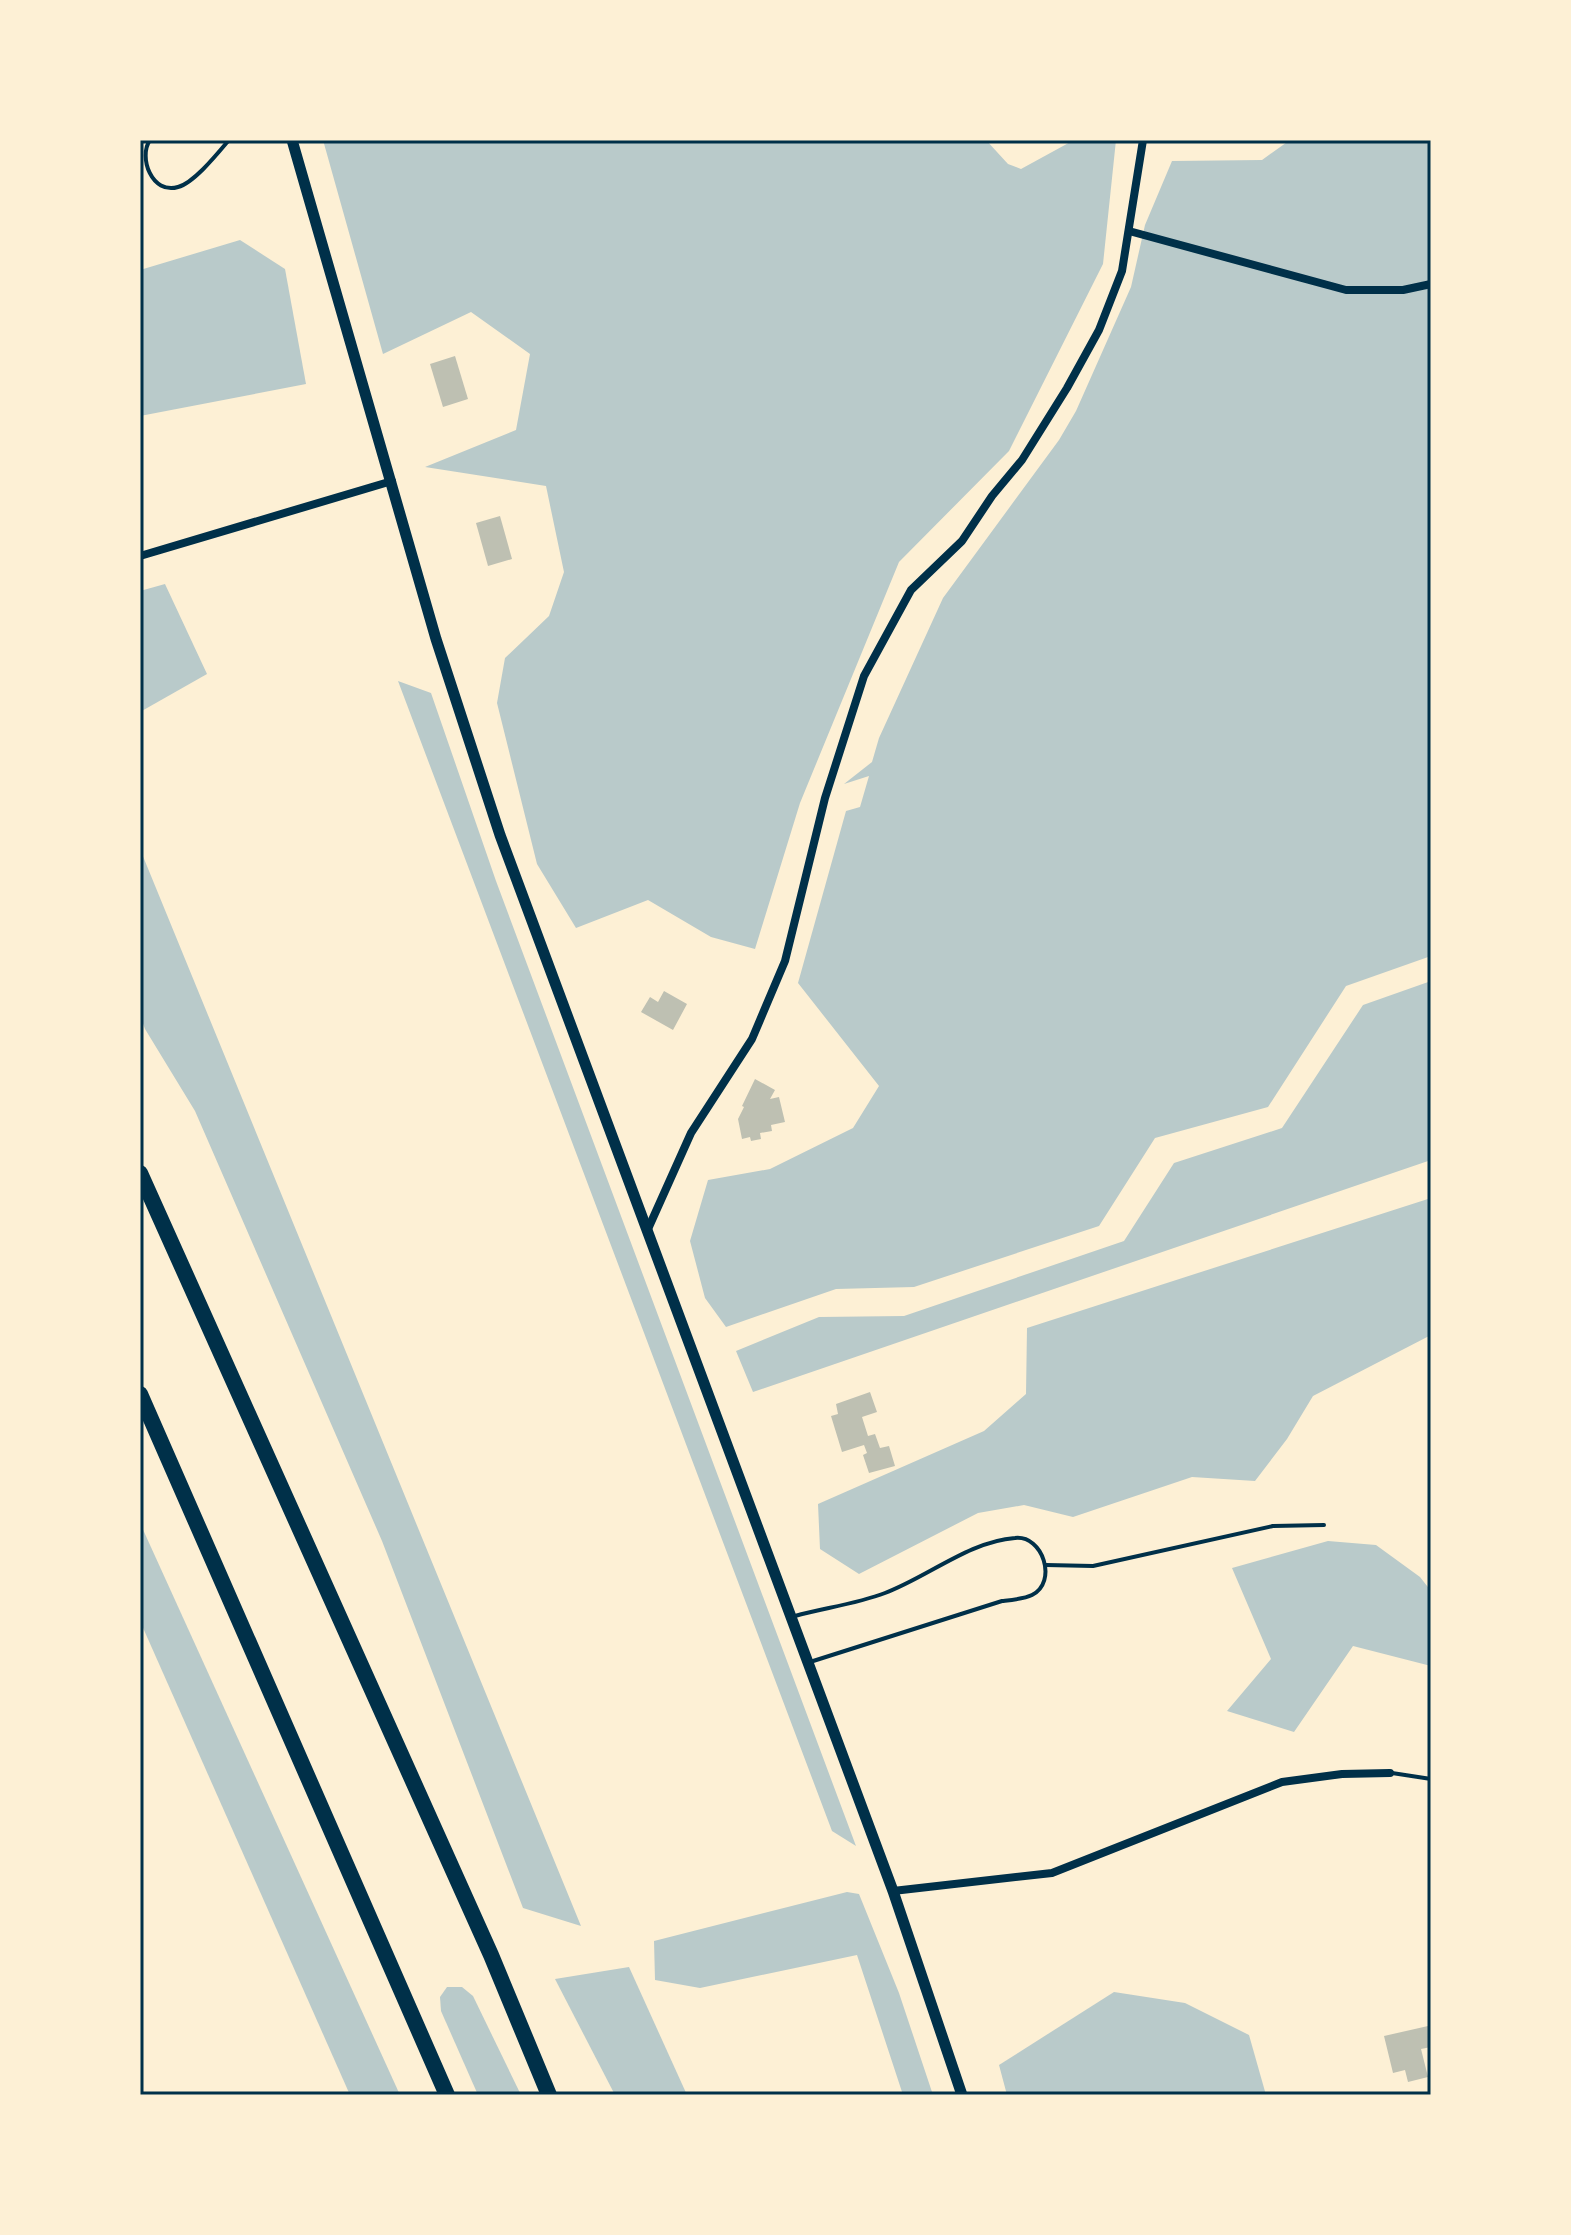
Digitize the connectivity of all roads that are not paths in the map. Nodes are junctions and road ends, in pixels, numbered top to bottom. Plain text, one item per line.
1 (150, 140) edge
2 (229, 140) edge
3 (292, 140) edge
4 (1143, 140) edge
5 (1129, 231) junction
6 (1431, 284) edge
7 (392, 481) junction
8 (140, 556) edge
9 (140, 1173) edge
10 (648, 1229) junction
11 (140, 1394) edge
12 (1324, 1525) dead end
13 (1046, 1565) junction
14 (792, 1616) junction
15 (809, 1662) junction
16 (1390, 1773) joint
17 (1431, 1779) edge
18 (893, 1891) junction
19 (401, 1993) junction
20 (439, 2095) edge
21 (447, 2095) edge
22 (549, 2095) edge
23 (962, 2095) edge

1 - 2 lane
3 - 7 street
4 - 5 street
5 - 6 street
5 - 10 street
7 - 8 street
7 - 10 street
9 - 22 highway
10 - 14 street
11 - 19 highway
12 - 13 lane
13 - 14 lane
13 - 15 lane
14 - 15 street
15 - 18 street
16 - 17 lane
16 - 18 street
18 - 23 street
19 - 20 highway
19 - 21 highway

